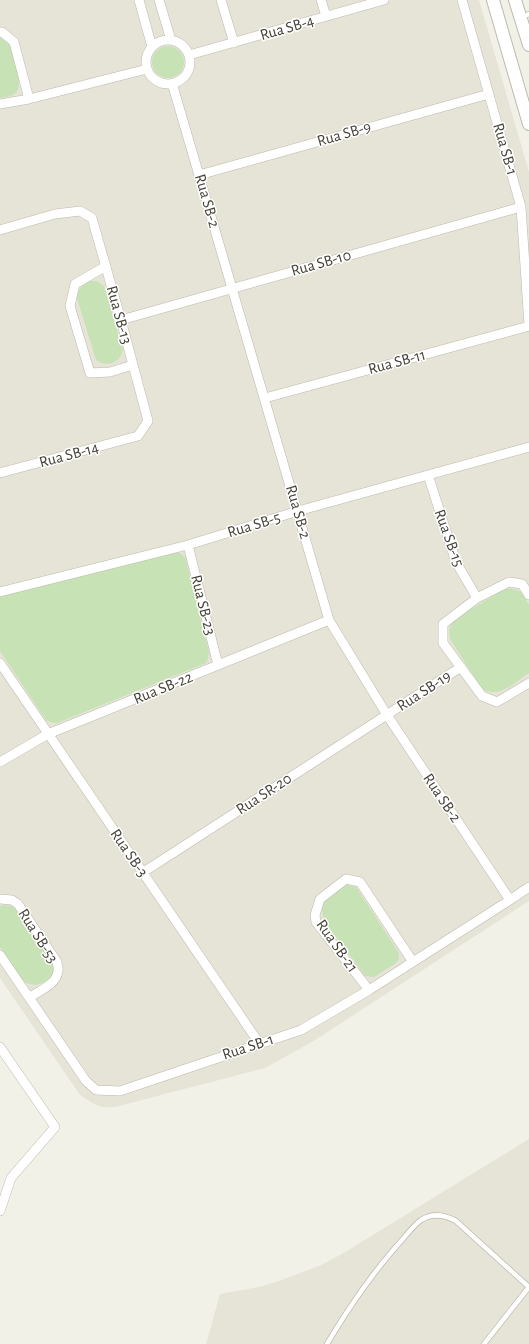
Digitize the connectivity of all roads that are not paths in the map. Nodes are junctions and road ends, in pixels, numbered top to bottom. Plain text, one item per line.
1 (139, 0) edge
2 (159, 0) edge
3 (222, 0) edge
4 (321, 0) edge
5 (384, 0) edge
6 (462, 0) edge
7 (493, 0) edge
8 (515, 0) edge
9 (525, 15) edge
10 (326, 16) junction
11 (0, 32) edge
12 (171, 40) junction
13 (234, 43) junction
14 (529, 45) edge
15 (152, 47) junction
16 (189, 55) junction
17 (147, 68) junction
18 (172, 83) junction
19 (489, 94) junction
20 (30, 99) junction
21 (0, 104) edge
22 (529, 124) edge
23 (199, 174) junction
24 (521, 207) junction
25 (0, 230) edge
26 (106, 266) junction
27 (232, 288) junction
28 (121, 320) junction
29 (529, 325) edge
30 (133, 364) junction
31 (265, 398) junction
32 (138, 436) joint
33 (529, 447) edge
34 (0, 473) edge
35 (428, 475) junction
36 (298, 511) junction
37 (188, 545) junction
38 (0, 592) edge
39 (529, 595) edge
40 (476, 598) junction
41 (329, 620) junction
42 (0, 663) edge
43 (218, 665) junction
44 (460, 667) junction
45 (529, 683) edge
46 (387, 715) junction
47 (48, 734) junction
48 (0, 762) edge
49 (142, 873) junction
50 (529, 887) edge
51 (0, 899) edge
52 (510, 900) junction
53 (0, 955) edge
54 (413, 962) junction
55 (369, 990) junction
56 (30, 997) junction
57 (259, 1043) junction
58 (0, 1047) edge
59 (0, 1210) edge
60 (529, 1287) edge
61 (327, 1344) edge
62 (484, 1344) edge

1 - 15 street
2 - 12 street
3 - 13 street
4 - 10 street
5 - 10 street, Rua SB-4
6 - 19 street, Rua SB-1
7 - 22 street
8 - 9 street
9 - 14 street
10 - 13 street, Rua SB-4
11 - 20 street
12 - 15 street
12 - 16 street
13 - 16 street, Rua SB-4
15 - 17 street
16 - 18 street
17 - 18 street
17 - 20 street
18 - 23 street, Rua SB-2
19 - 23 street, Rua SB-9
19 - 24 street, Rua SB-1
20 - 21 street
23 - 27 street, Rua SB-2
24 - 27 street, Rua SB-10
24 - 29 street, Rua SB-1
25 - 26 street, Rua SB-13
26 - 28 street, Rua SB-13
26 - 30 street, Rua SB-13
27 - 28 street, Rua SB-10
27 - 31 street, Rua SB-2
28 - 30 street, Rua SB-13
29 - 31 street, Rua SB-11
30 - 32 street, Rua SB-13
31 - 36 street, Rua SB-2
32 - 34 street, Rua SB-14
33 - 35 street, Rua SB-5
35 - 36 street, Rua SB-5
35 - 40 street, Rua SB-15
36 - 37 street, Rua SB-5
36 - 41 street, Rua SB-2
37 - 38 street, Rua SB-5
37 - 43 street, Rua SB-23
39 - 40 street
40 - 44 street, Rua SB-19
41 - 43 street, Rua SB-22
41 - 46 street, Rua SB-2
42 - 47 street, Rua SB-3
43 - 47 street, Rua SB-22
44 - 45 street, Rua SB-19
44 - 46 street, Rua SB-19
46 - 49 street, Rua SR-20
46 - 52 street, Rua SB-2
47 - 48 street, Rua SB-22
47 - 49 street, Rua SB-3
49 - 57 street, Rua SB-3
50 - 52 street, Rua SB-1
51 - 56 street, Rua SB-53
52 - 54 street, Rua SB-1
53 - 56 street, Rua SB-1
54 - 55 street, Rua SB-1
54 - 55 street, Rua SB-21
55 - 57 street, Rua SB-1
56 - 57 street, Rua SB-1
58 - 59 street
60 - 61 lane
60 - 62 lane

